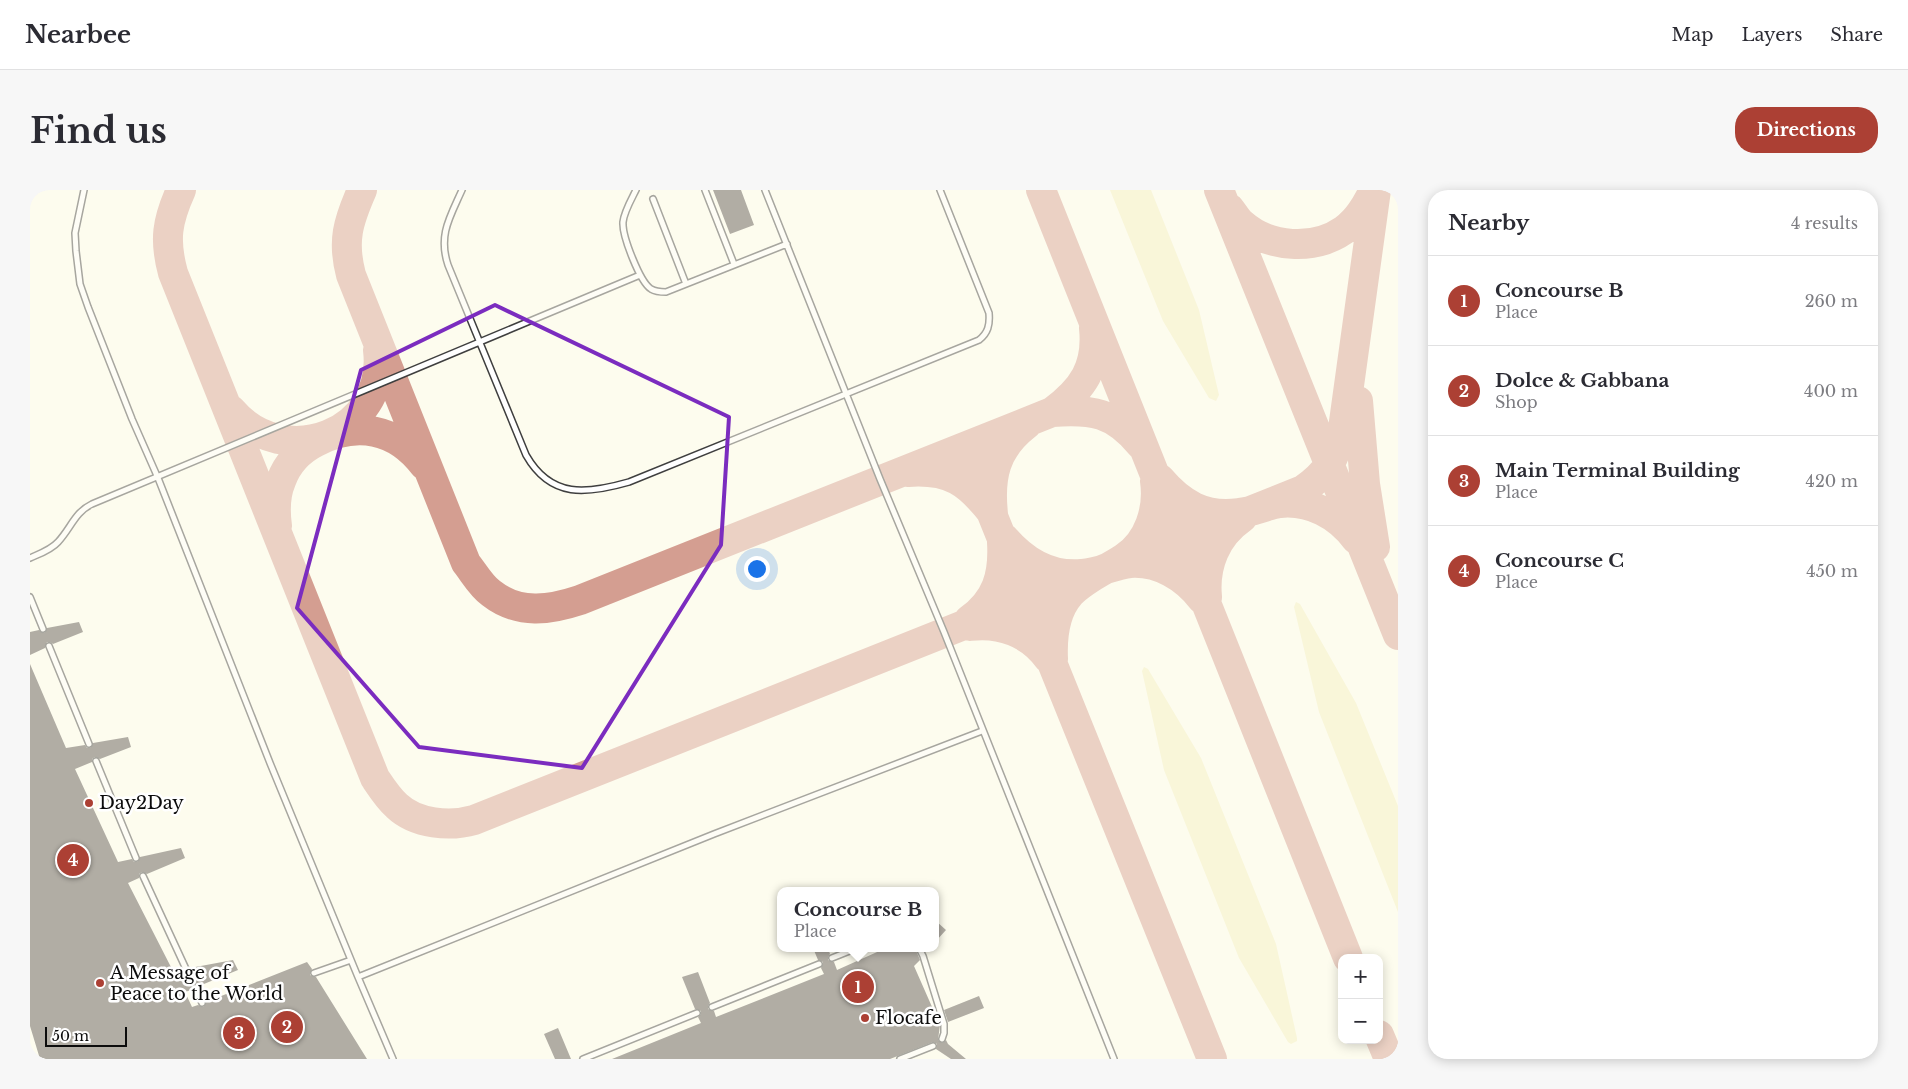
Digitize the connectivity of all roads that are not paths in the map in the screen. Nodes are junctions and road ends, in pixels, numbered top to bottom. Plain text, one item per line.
1 (84, 190) edge
2 (462, 190) edge
3 (636, 190) edge
4 (705, 190) edge
5 (765, 190) edge
6 (940, 190) edge
7 (653, 199) dead end
8 (787, 244) junction
9 (734, 264) junction
10 (640, 275) junction
11 (686, 284) junction
12 (480, 342) junction
13 (846, 394) junction
14 (158, 478) junction
15 (30, 558) edge
16 (30, 597) edge
17 (43, 629) dead end
18 (49, 646) dead end
19 (982, 731) junction
20 (89, 744) dead end
21 (96, 761) dead end
22 (136, 858) dead end
23 (143, 876) dead end
24 (847, 952) edge
25 (921, 952) edge
26 (832, 958) dead end
27 (351, 960) junction
28 (820, 964) dead end
29 (186, 969) dead end
30 (314, 973) dead end
31 (358, 977) junction
32 (195, 988) dead end
33 (202, 1003) dead end
34 (712, 1007) dead end
35 (697, 1013) dead end
36 (942, 1039) dead end
37 (933, 1046) dead end
38 (393, 1059) edge
39 (583, 1059) edge
40 (900, 1059) edge
41 (1114, 1059) edge

1 - 14 lane
2 - 12 lane
3 - 10 lane
4 - 9 lane
5 - 8 lane
6 - 13 lane
7 - 11 lane
8 - 9 lane
8 - 13 lane
9 - 11 lane
10 - 11 lane
10 - 12 lane
12 - 13 lane
12 - 14 lane
13 - 19 lane
14 - 15 lane
14 - 27 lane
16 - 17 lane
18 - 20 lane
19 - 31 lane
19 - 41 lane
21 - 22 lane
23 - 29 lane
24 - 26 lane
25 - 36 lane
27 - 30 lane
27 - 31 lane
28 - 34 lane
31 - 38 lane
32 - 33 lane
35 - 39 lane
37 - 40 lane

